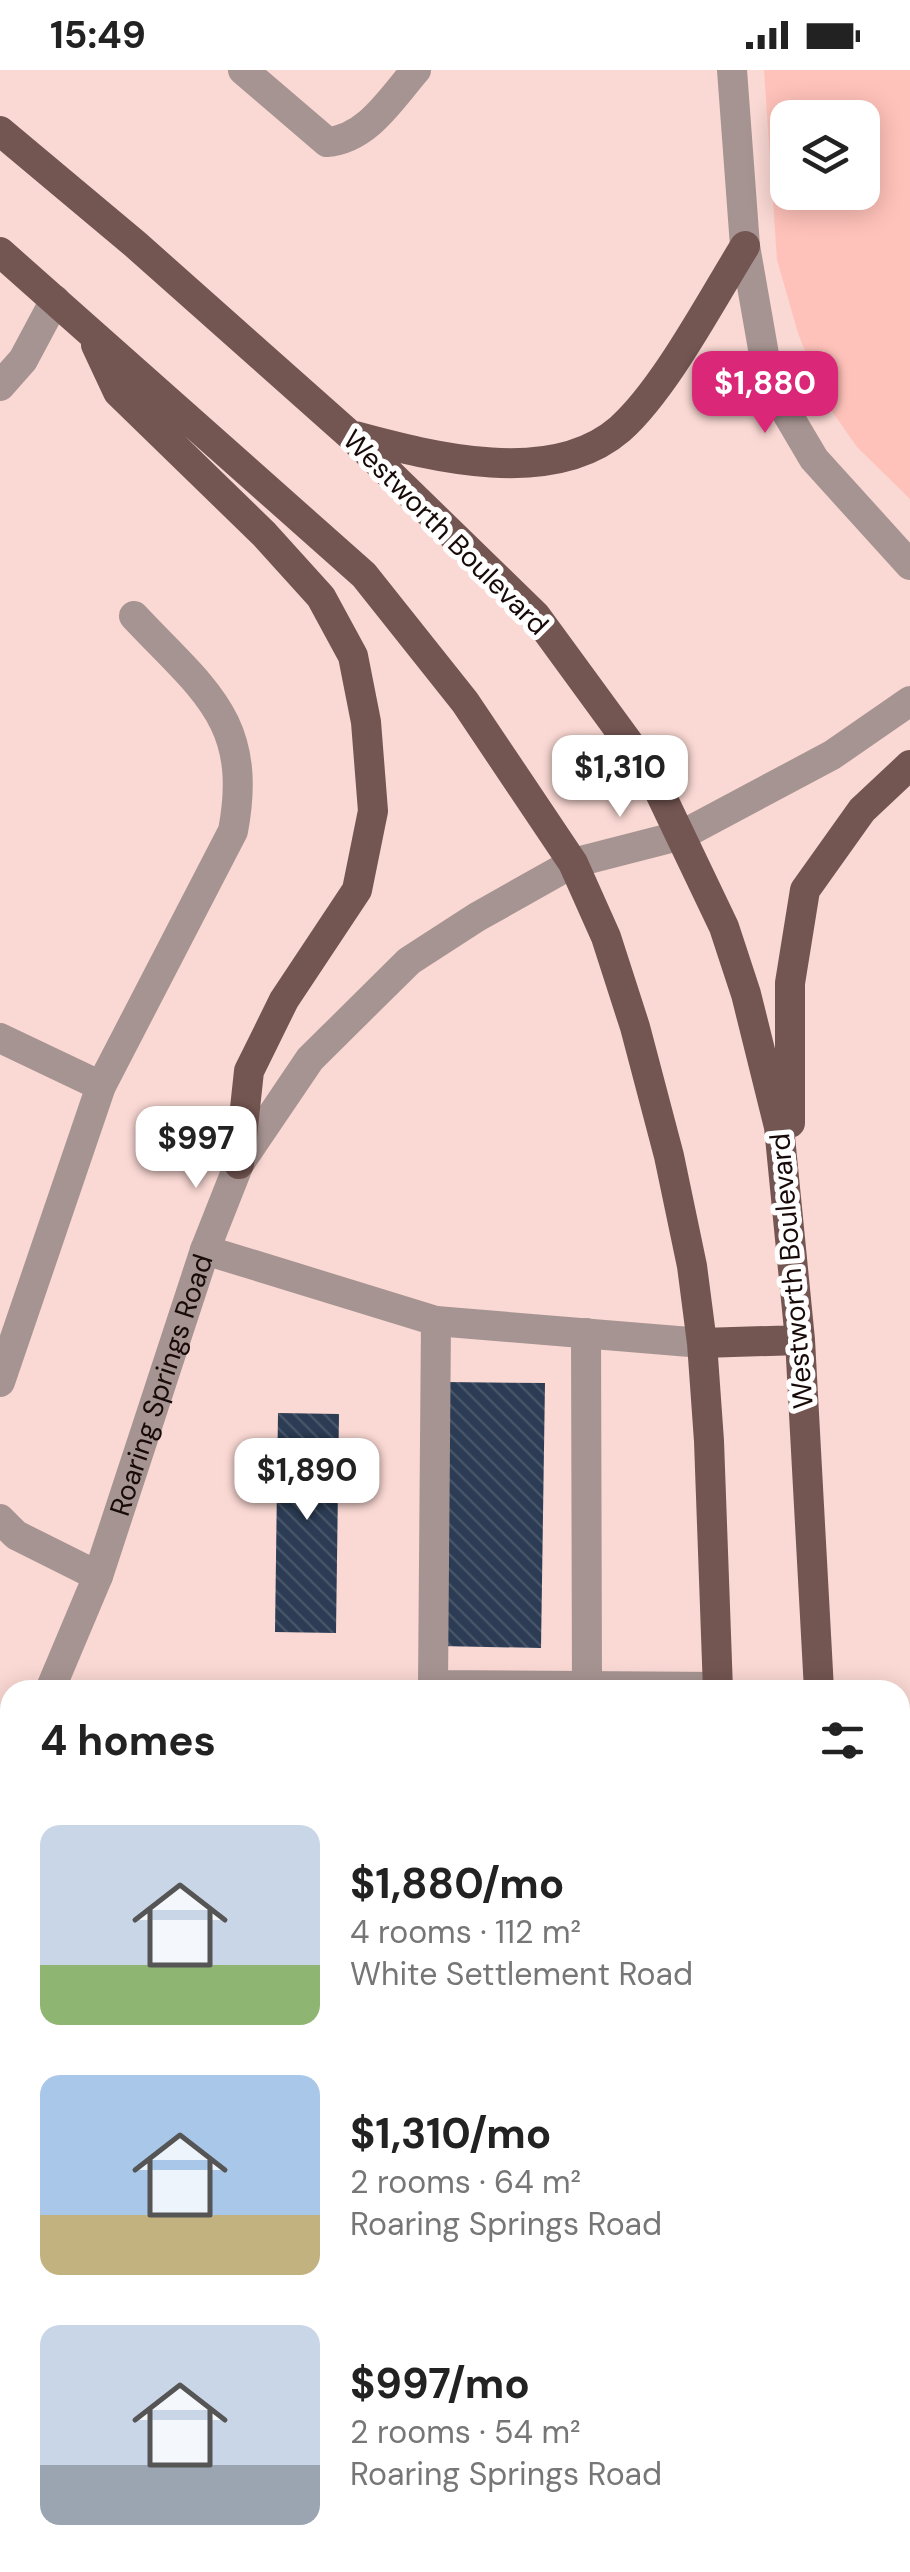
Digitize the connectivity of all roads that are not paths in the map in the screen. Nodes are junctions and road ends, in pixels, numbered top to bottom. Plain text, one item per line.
1 (243, 70) edge
2 (416, 70) edge
3 (732, 70) edge
4 (0, 131) edge
5 (745, 246) junction
6 (0, 252) edge
7 (54, 300) junction
8 (88, 329) junction
9 (0, 386) edge
10 (350, 435) junction
11 (910, 565) edge
12 (134, 616) dead end
13 (910, 702) edge
14 (910, 766) edge
15 (682, 835) junction
16 (573, 863) junction
17 (0, 1038) edge
18 (101, 1086) junction
19 (239, 1164) junction
20 (790, 1221) junction
21 (205, 1250) junction
22 (436, 1321) junction
23 (586, 1334) junction
24 (800, 1340) junction
25 (702, 1343) junction
26 (0, 1382) edge
27 (0, 1519) edge
28 (98, 1576) junction
29 (817, 1616) junction
30 (54, 1680) edge
31 (433, 1680) edge
32 (588, 1680) edge
33 (718, 1680) edge
34 (819, 1680) edge
35 (827, 1680) edge

1 - 2 street
3 - 5 street
4 - 10 main road, Westworth Boulevard
5 - 10 main road
5 - 11 street
6 - 7 main road
7 - 8 main road
7 - 9 street
8 - 16 main road
8 - 19 main road
10 - 15 main road, Westworth Boulevard
12 - 18 street
13 - 15 street, Roaring Springs Road
14 - 20 main road
15 - 16 street, Roaring Springs Road
15 - 20 main road, Westworth Boulevard
16 - 19 street, Roaring Springs Road
16 - 25 main road
17 - 18 street
18 - 26 street
19 - 21 street, Roaring Springs Road
20 - 24 main road, Westworth Boulevard
21 - 22 street
21 - 28 street, Roaring Springs Road
22 - 23 street
22 - 31 street
23 - 25 street
23 - 32 street
24 - 25 main road
24 - 29 main road, Westworth Boulevard
25 - 33 main road
27 - 28 street
28 - 30 street, Roaring Springs Road
29 - 34 main road, Westworth Boulevard
29 - 35 main road

